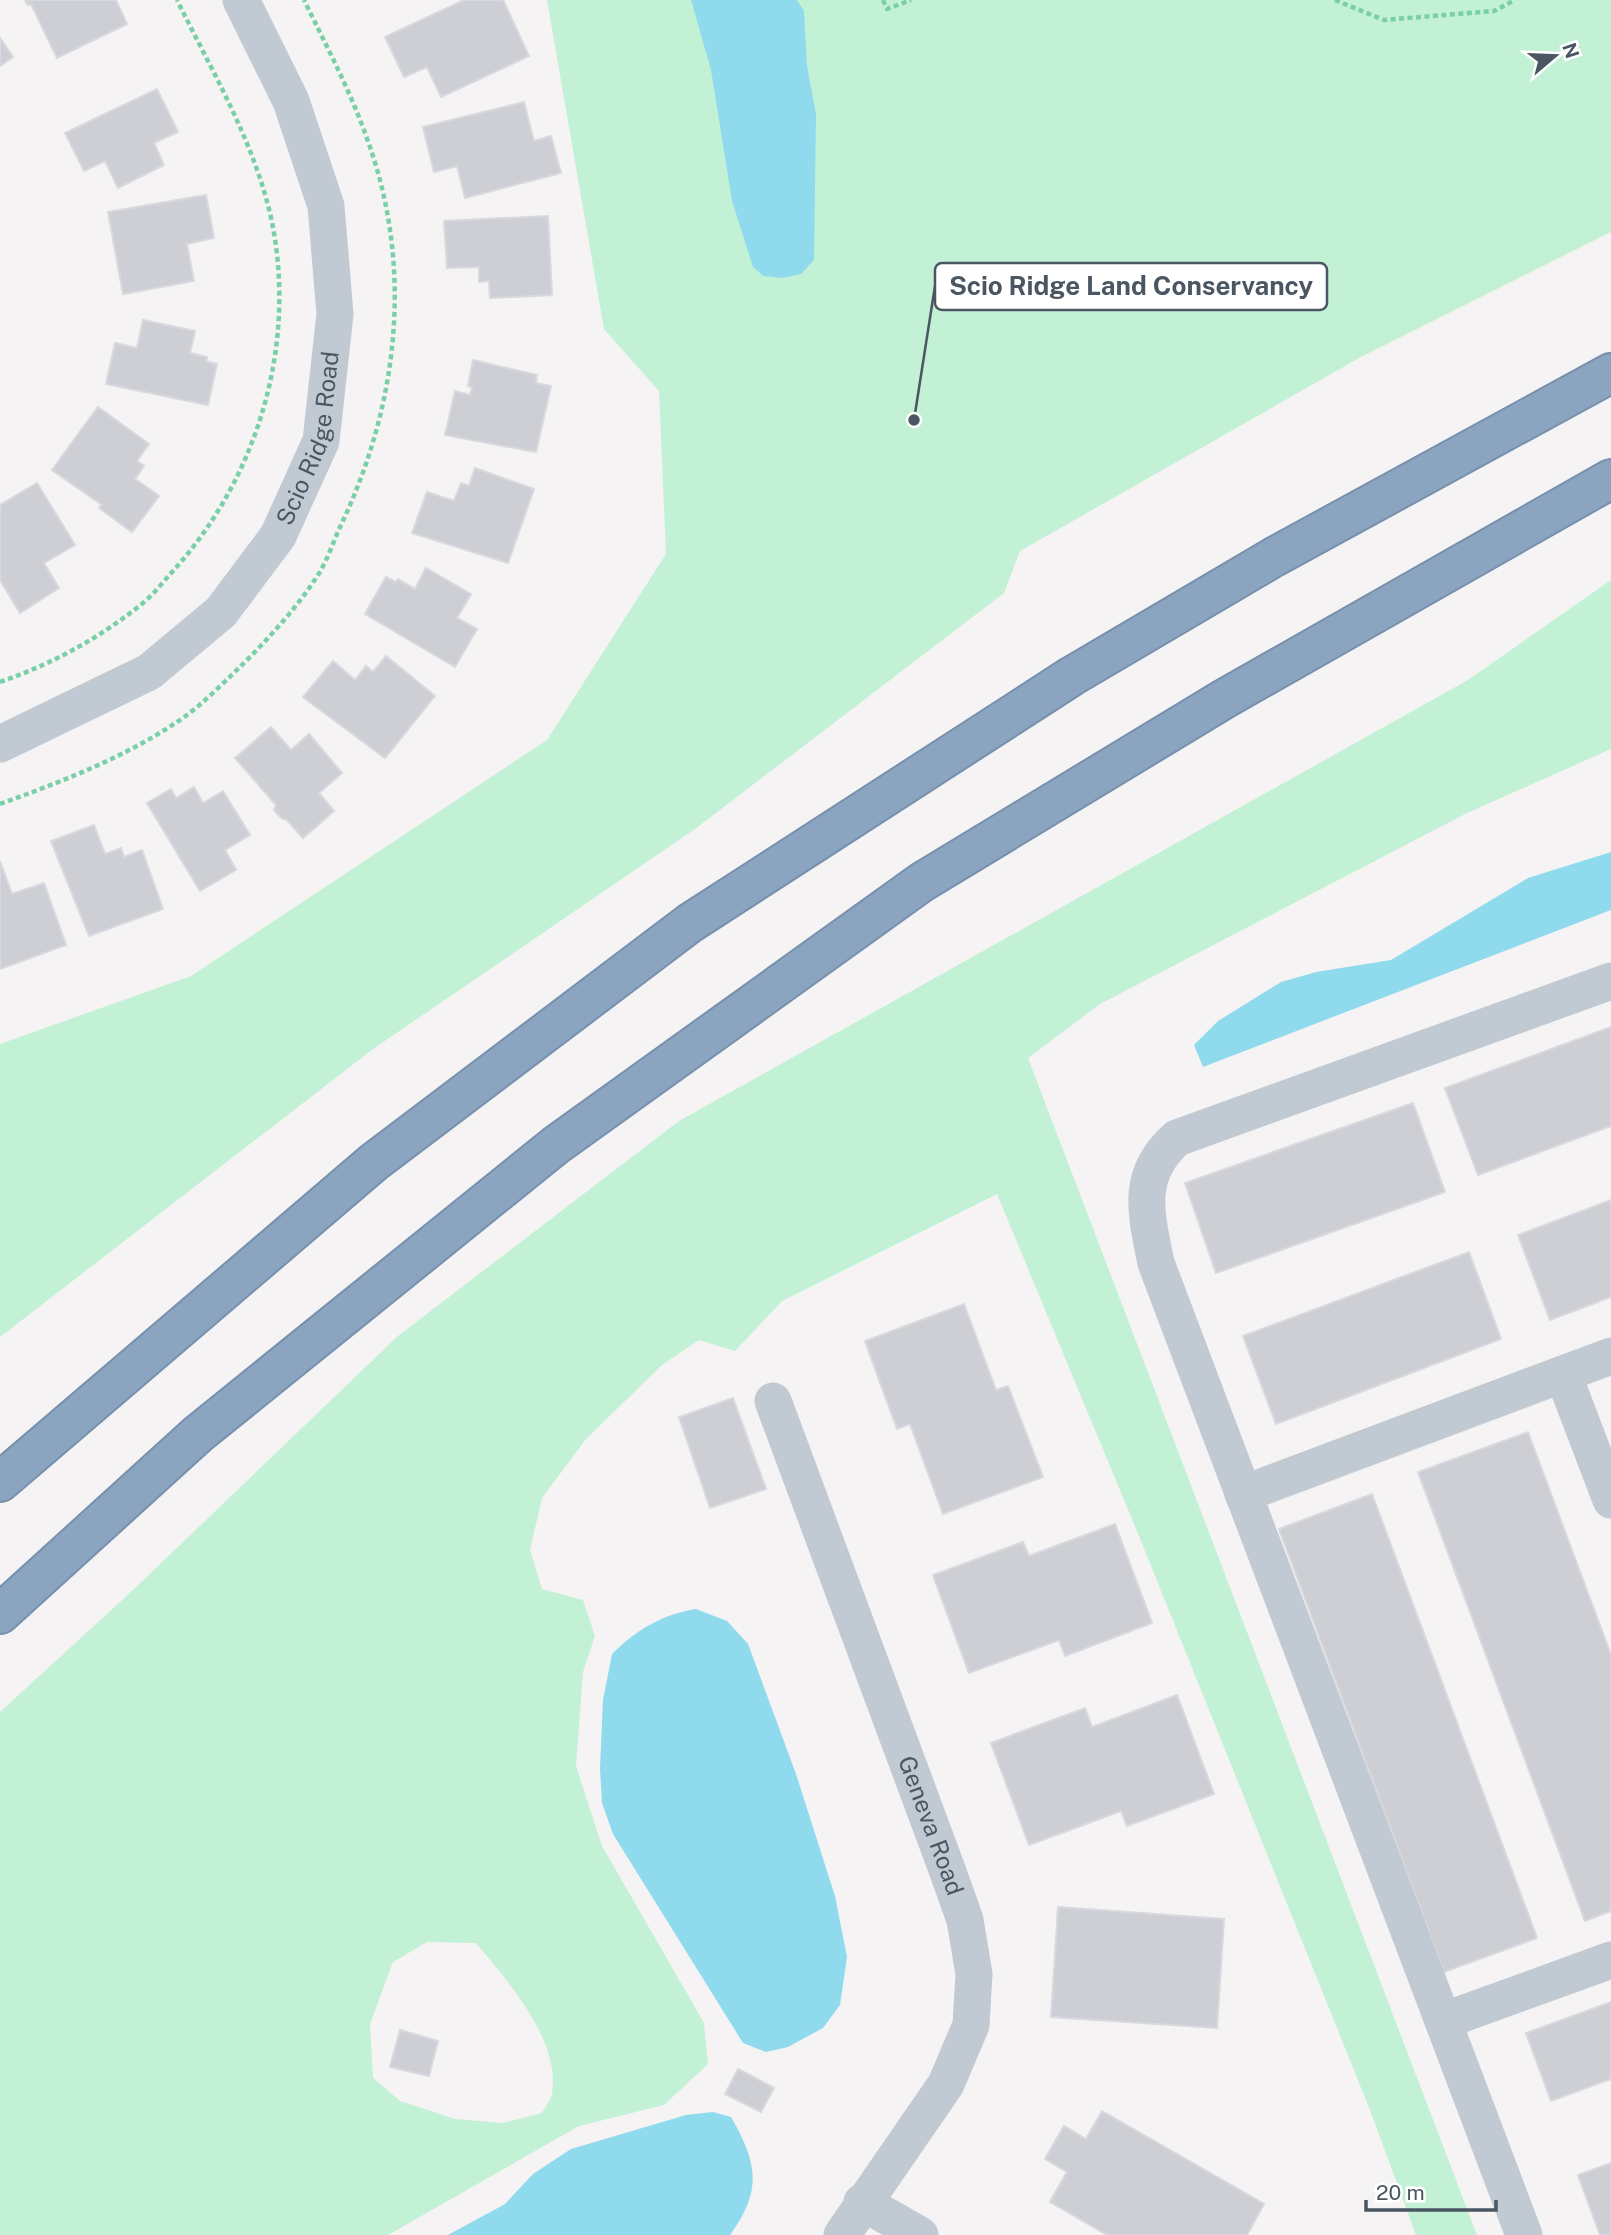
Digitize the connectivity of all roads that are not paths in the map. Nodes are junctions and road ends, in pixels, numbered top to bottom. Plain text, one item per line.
1 (242, 0) edge
2 (1611, 373) edge
3 (1611, 479) edge
4 (0, 744) edge
5 (1611, 981) edge
6 (1611, 1356) edge
7 (1563, 1374) junction
8 (773, 1401) dead end
9 (0, 1482) edge
10 (1243, 1494) junction
11 (1611, 1500) edge
12 (0, 1614) edge
13 (1611, 1960) edge
14 (1443, 2021) junction
15 (862, 2202) junction
16 (842, 2235) edge
17 (920, 2235) edge
18 (1524, 2235) edge

1 - 4 street, Scio Ridge Road
2 - 9 highway
3 - 12 highway
5 - 10 street
6 - 7 street
7 - 10 street
7 - 11 street
8 - 15 street, Geneva Road
10 - 14 street
13 - 14 street
14 - 18 street
15 - 16 street, Geneva Road
15 - 17 street

